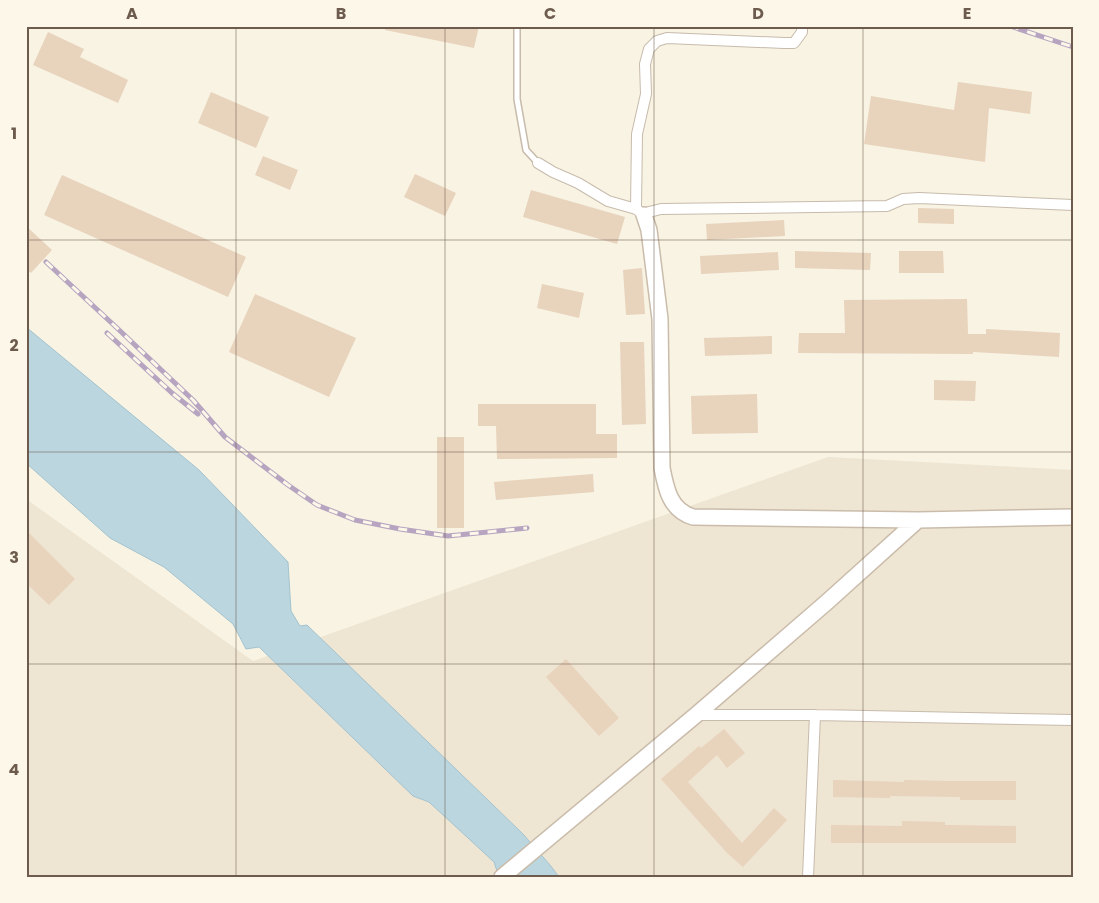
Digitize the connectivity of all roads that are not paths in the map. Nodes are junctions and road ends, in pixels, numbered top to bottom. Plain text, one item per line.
1 (517, 26) edge
2 (802, 26) edge
3 (538, 163) joint
4 (1073, 205) edge
5 (640, 212) junction
6 (1073, 517) edge
7 (918, 520) junction
8 (696, 715) junction
9 (815, 715) junction
10 (1073, 720) edge
11 (502, 877) edge
12 (808, 877) edge

1 - 3 lane
2 - 5 street
3 - 5 street
4 - 5 street
5 - 7 main road
6 - 7 main road
7 - 8 main road
8 - 9 street
8 - 11 main road
9 - 10 street
9 - 12 street

